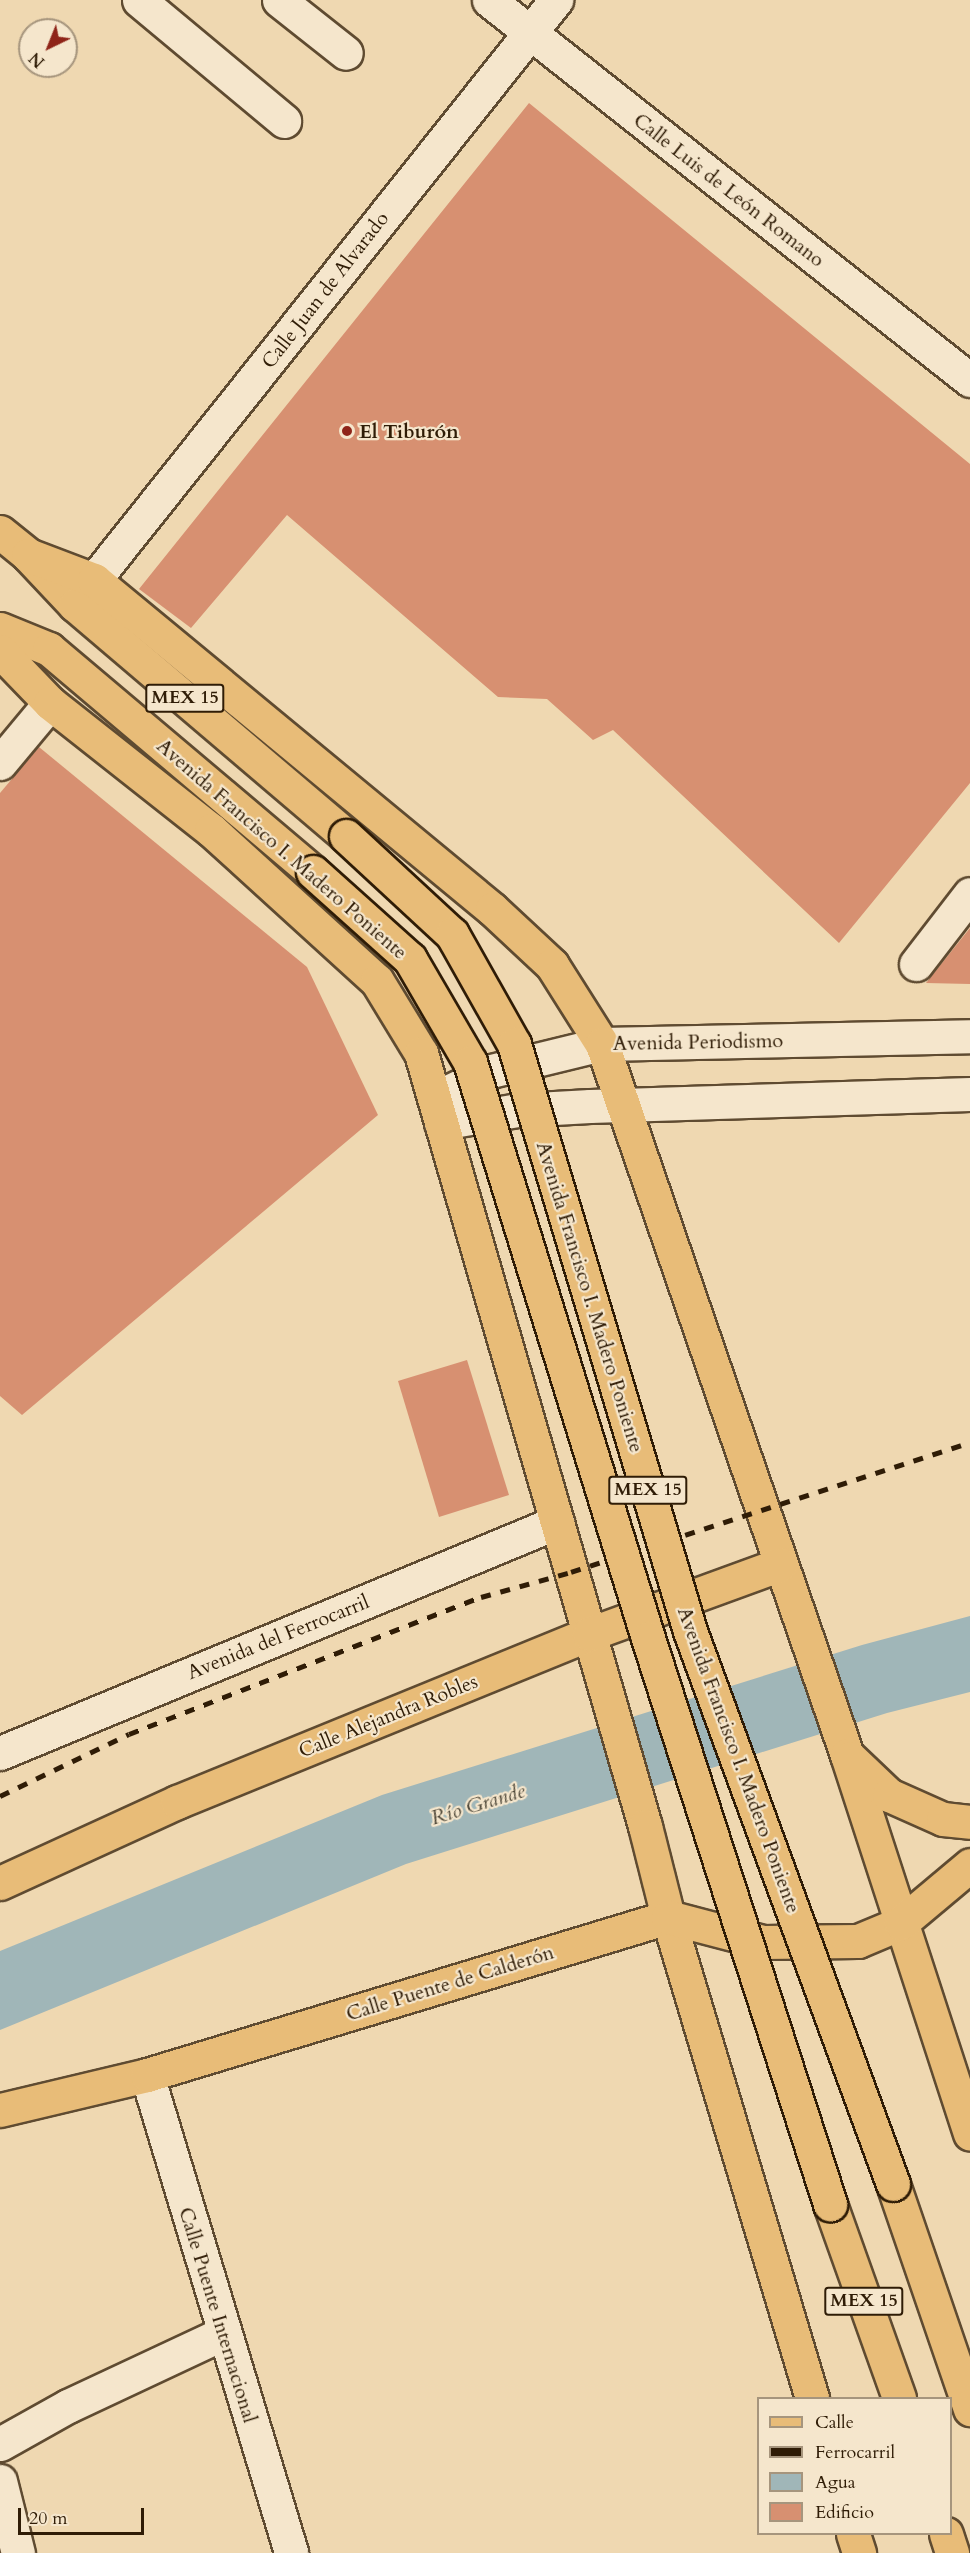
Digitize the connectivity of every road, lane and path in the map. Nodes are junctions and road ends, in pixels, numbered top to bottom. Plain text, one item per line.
1 (139, 0) edge
2 (279, 0) edge
3 (489, 0) edge
4 (556, 0) edge
5 (529, 32) junction
6 (346, 53) dead end
7 (284, 121) dead end
8 (970, 380) edge
9 (0, 532) edge
10 (28, 555) junction
11 (94, 580) junction
12 (0, 629) edge
13 (0, 651) edge
14 (50, 703) junction
15 (0, 763) edge
16 (970, 894) edge
17 (916, 964) dead end
18 (970, 1036) edge
19 (602, 1044) junction
20 (970, 1094) edge
21 (623, 1105) junction
22 (438, 1110) junction
23 (556, 1522) junction
24 (781, 1564) junction
25 (589, 1634) junction
26 (0, 1753) edge
27 (847, 1755) junction
28 (970, 1822) edge
29 (970, 1865) edge
30 (0, 1882) edge
31 (668, 1917) junction
32 (901, 1923) junction
33 (147, 2075) junction
34 (0, 2110) edge
35 (970, 2134) edge
36 (222, 2334) junction
37 (812, 2397) edge
38 (898, 2397) edge
39 (970, 2409) edge
40 (0, 2444) edge
41 (0, 2481) edge
42 (853, 2535) edge
43 (946, 2535) edge
44 (18, 2553) edge
45 (291, 2553) edge
46 (859, 2553) edge
47 (952, 2553) edge

1 - 7 street
2 - 6 street
3 - 5 street, Calle Luis de León Romano
4 - 5 street, Calle Juan de Alvarado
5 - 8 street, Calle Luis de León Romano
5 - 11 street, Calle Juan de Alvarado
9 - 10 main road, Avenida Francisco I. Madero Poniente / MEX 15
10 - 11 main road, Avenida Francisco I. Madero Poniente
10 - 39 main road, Avenida Francisco I. Madero Poniente / MEX 15, bridge
11 - 19 main road, Avenida Francisco I. Madero Poniente
12 - 38 main road, Avenida Francisco I. Madero Poniente / MEX 15, bridge
13 - 14 main road, Avenida Francisco I. Madero Poniente
14 - 15 street
14 - 22 main road, Avenida Francisco I. Madero Poniente
16 - 17 street
18 - 19 street, Avenida Periodismo
19 - 21 main road, Avenida Francisco I. Madero Poniente
19 - 22 street, Avenida Periodismo
20 - 21 street
21 - 22 street
21 - 24 main road, Avenida Francisco I. Madero Poniente
22 - 23 main road, Avenida Francisco I. Madero Poniente
23 - 25 main road, Avenida Francisco I. Madero Poniente
23 - 26 street, Avenida del Ferrocarril
24 - 25 main road, Calle Alejandra Robles
24 - 27 main road, Avenida Francisco I. Madero Poniente
25 - 30 main road, Calle Alejandra Robles
25 - 31 main road, Avenida Francisco I. Madero Poniente
27 - 28 main road
27 - 32 main road
29 - 32 main road
31 - 32 main road
31 - 33 main road, Calle Puente de Calderón
31 - 37 main road
32 - 35 main road
33 - 34 main road, Calle Puente de Calderón
33 - 36 street, Calle Puente Internacional
36 - 40 street
36 - 45 street, Calle Puente Internacional
41 - 44 street
42 - 46 main road
43 - 47 main road

